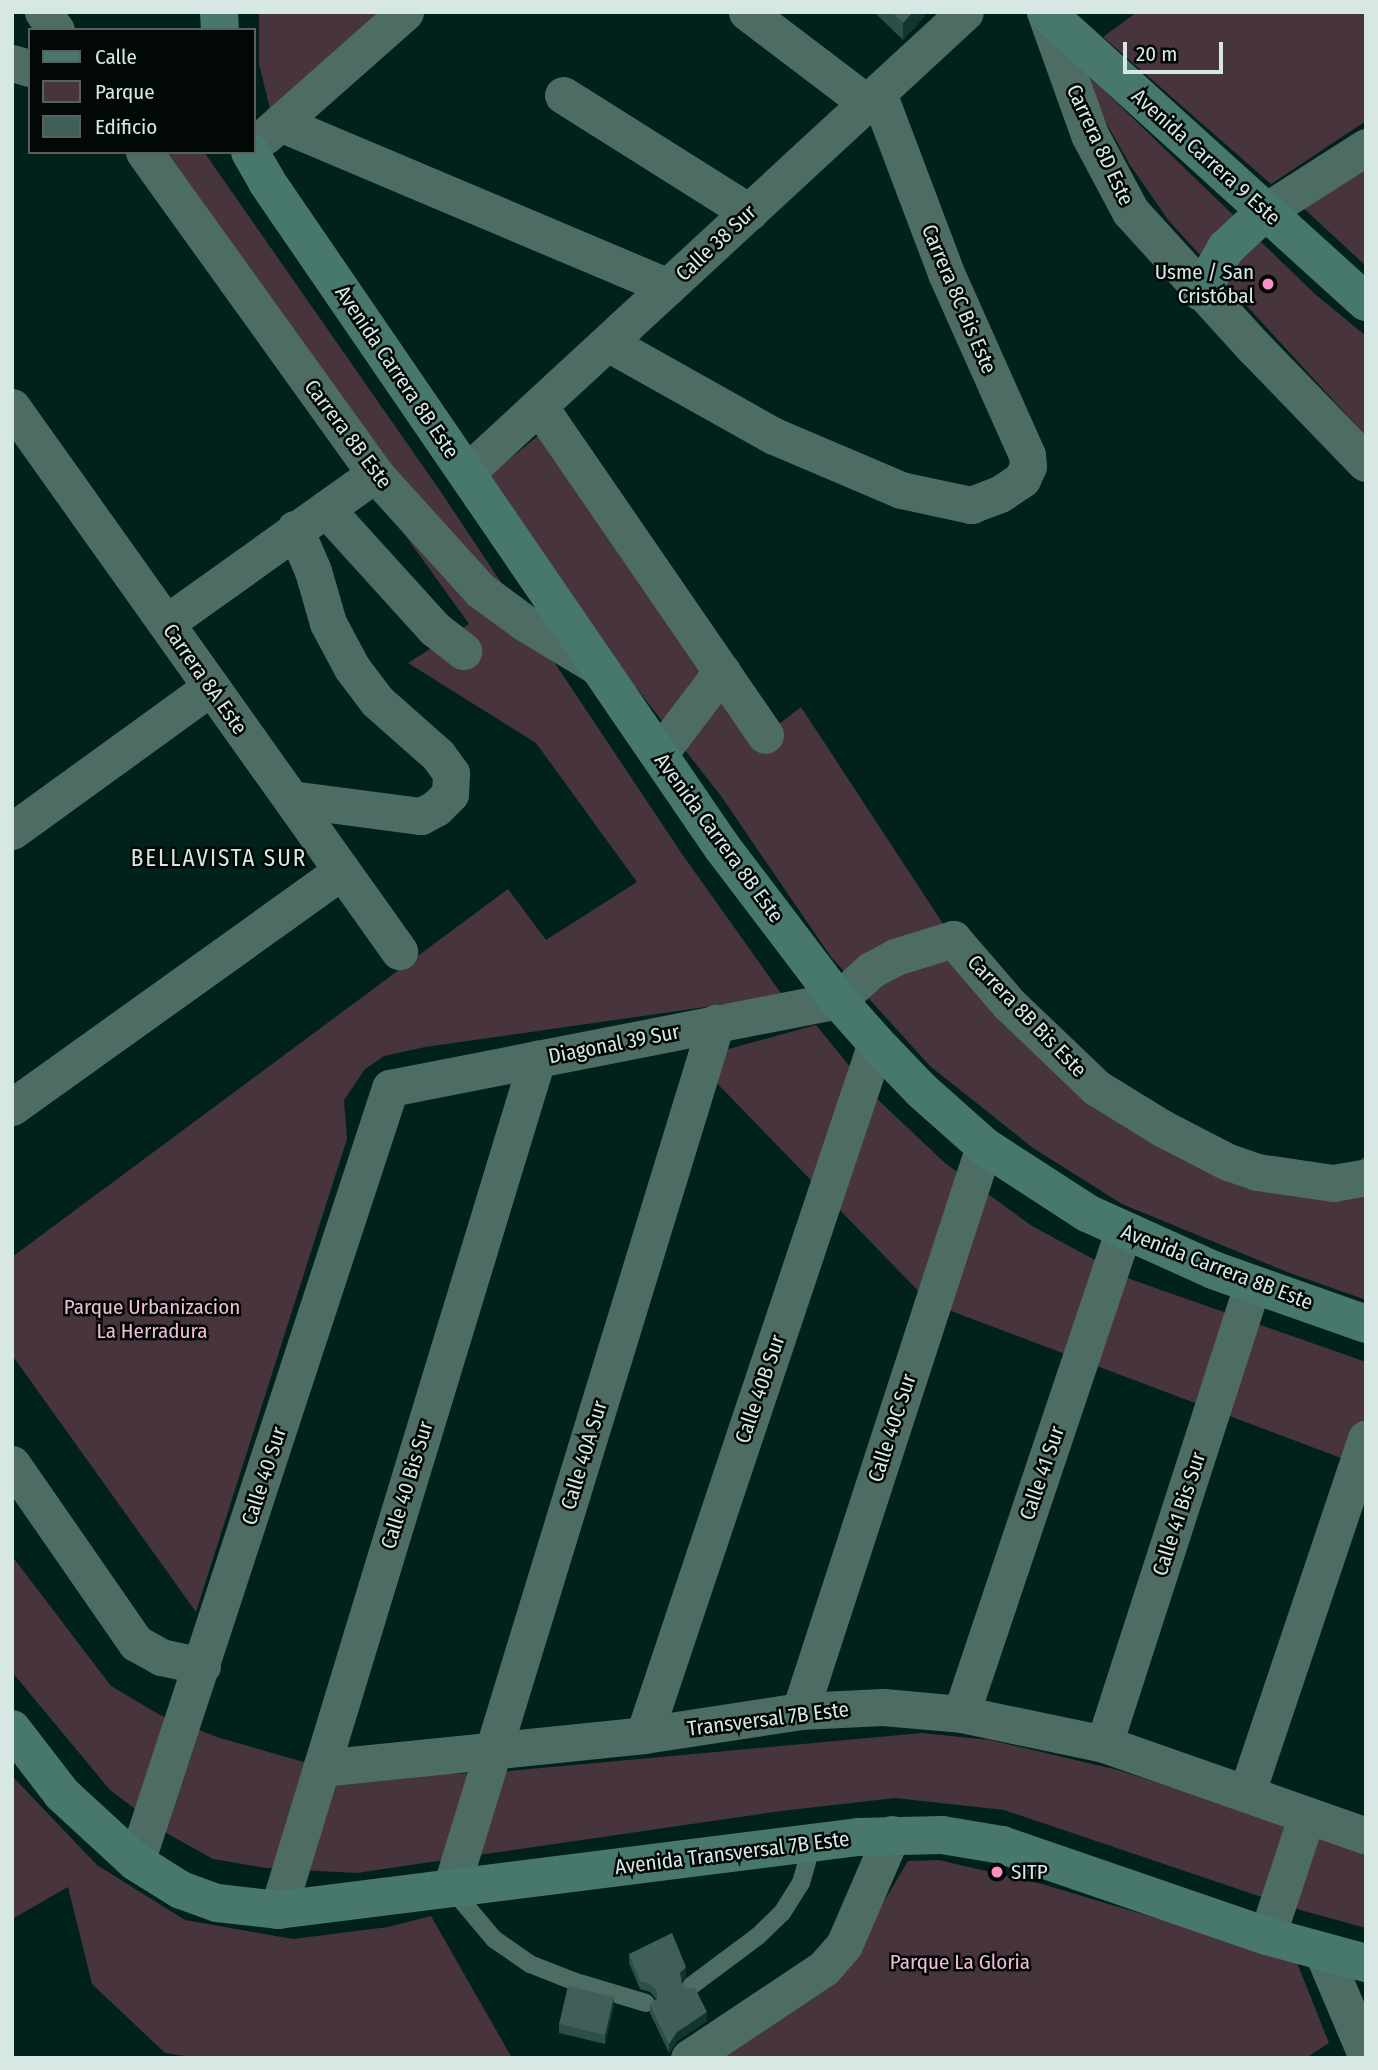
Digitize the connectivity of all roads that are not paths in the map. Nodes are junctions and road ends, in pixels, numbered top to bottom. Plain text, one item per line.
1 (43, 12) edge
2 (405, 12) edge
3 (747, 12) edge
4 (965, 12) edge
5 (1046, 12) edge
6 (55, 28) edge
7 (563, 95) dead end
8 (872, 98) junction
9 (267, 134) edge
10 (1366, 146) edge
11 (145, 154) edge
12 (251, 154) edge
13 (1266, 211) junction
14 (749, 212) junction
15 (668, 287) junction
16 (1202, 292) junction
17 (1366, 302) edge
18 (608, 343) junction
19 (539, 406) junction
20 (12, 407) edge
21 (1358, 455) edge
22 (375, 474) junction
23 (466, 474) junction
24 (326, 509) junction
25 (295, 529) junction
26 (166, 623) junction
27 (463, 651) dead end
28 (600, 668) junction
29 (722, 671) junction
30 (211, 687) junction
31 (765, 735) dead end
32 (659, 754) junction
33 (291, 799) junction
34 (12, 831) edge
35 (342, 871) junction
36 (399, 951) dead end
37 (838, 1000) junction
38 (716, 1023) junction
39 (876, 1044) junction
40 (537, 1059) junction
41 (390, 1088) joint
42 (12, 1107) edge
43 (984, 1146) junction
44 (1366, 1155) edge
45 (1349, 1180) edge
46 (1123, 1232) junction
47 (1253, 1283) junction
48 (1366, 1324) edge
49 (1366, 1438) edge
50 (12, 1464) edge
51 (202, 1666) junction
52 (800, 1710) junction
53 (961, 1714) junction
54 (12, 1729) edge
55 (644, 1735) junction
56 (1104, 1744) junction
57 (494, 1751) junction
58 (321, 1768) junction
59 (1247, 1792) junction
60 (1307, 1815) junction
61 (892, 1834) junction
62 (1366, 1836) edge
63 (812, 1844) junction
64 (136, 1862) junction
65 (451, 1888) junction
66 (278, 1910) junction
67 (1267, 1936) junction
68 (1323, 1953) junction
69 (1366, 1963) edge
70 (691, 1986) edge
71 (646, 2003) dead end
72 (1361, 2055) edge
73 (689, 2058) edge

1 - 6 street
2 - 9 street
3 - 8 street
4 - 8 street, Calle 38 Sur
5 - 13 main road, Avenida Carrera 9 Este
5 - 16 street, Carrera 8D Este
7 - 14 street
8 - 14 street, Calle 38 Sur
8 - 18 street, Carrera 8C Bis Este
9 - 15 street
10 - 13 street
11 - 22 street, Carrera 8B Este
12 - 23 main road, Avenida Carrera 8B Este
13 - 16 main road
13 - 17 main road, Avenida Carrera 9 Este
14 - 15 street, Calle 38 Sur
15 - 18 street, Calle 38 Sur
16 - 21 street, Carrera 8D Este
18 - 19 street, Calle 38 Sur
19 - 23 street, Calle 38 Sur
19 - 29 street
20 - 26 street, Carrera 8A Este
22 - 24 street
22 - 28 street, Carrera 8B Este
23 - 28 main road, Avenida Carrera 8B Este
24 - 25 street
24 - 27 street
25 - 26 street
25 - 33 street
26 - 30 street, Carrera 8A Este
28 - 32 main road, Avenida Carrera 8B Este
29 - 31 street
29 - 32 street
30 - 33 street, Carrera 8A Este
30 - 34 street
32 - 37 main road, Avenida Carrera 8B Este
33 - 35 street, Carrera 8A Este
35 - 36 street, Carrera 8A Este
35 - 42 street
37 - 38 street, Diagonal 39 Sur
37 - 39 main road, Avenida Carrera 8B Este
37 - 45 street, Carrera 8B Bis Este
38 - 40 street, Diagonal 39 Sur
38 - 57 street, Calle 40A Sur
39 - 43 main road, Avenida Carrera 8B Este
39 - 55 street, Calle 40B Sur
40 - 41 street, Diagonal 39 Sur
40 - 58 street, Calle 40 Bis Sur
41 - 51 street, Calle 40 Sur
43 - 46 main road, Avenida Carrera 8B Este
43 - 52 street, Calle 40C Sur
44 - 45 street
46 - 47 main road, Avenida Carrera 8B Este
46 - 53 street, Calle 41 Sur
47 - 48 main road, Avenida Carrera 8B Este
47 - 56 street, Calle 41 Bis Sur
49 - 59 street
50 - 51 street
51 - 64 street, Calle 40 Sur
52 - 53 street, Transversal 7B Este
52 - 55 street, Transversal 7B Este
53 - 56 street, Transversal 7B Este
54 - 64 main road, Avenida Transversal 7B Este
55 - 57 street, Transversal 7B Este
56 - 59 street, Transversal 7B Este
57 - 58 street, Transversal 7B Este
57 - 65 street, Calle 40A Sur
58 - 66 street, Calle 40 Bis Sur
59 - 60 street, Transversal 7B Este
60 - 62 street, Transversal 7B Este
60 - 67 street
61 - 63 main road, Avenida Transversal 7B Este
61 - 67 main road, Avenida Transversal 7B Este
61 - 73 street
63 - 65 main road, Avenida Transversal 7B Este
63 - 70 lane
64 - 66 main road, Avenida Transversal 7B Este
65 - 66 main road, Avenida Transversal 7B Este
65 - 71 lane
67 - 68 main road, Avenida Transversal 7B Este
68 - 69 main road, Avenida Transversal 7B Este
68 - 72 street

